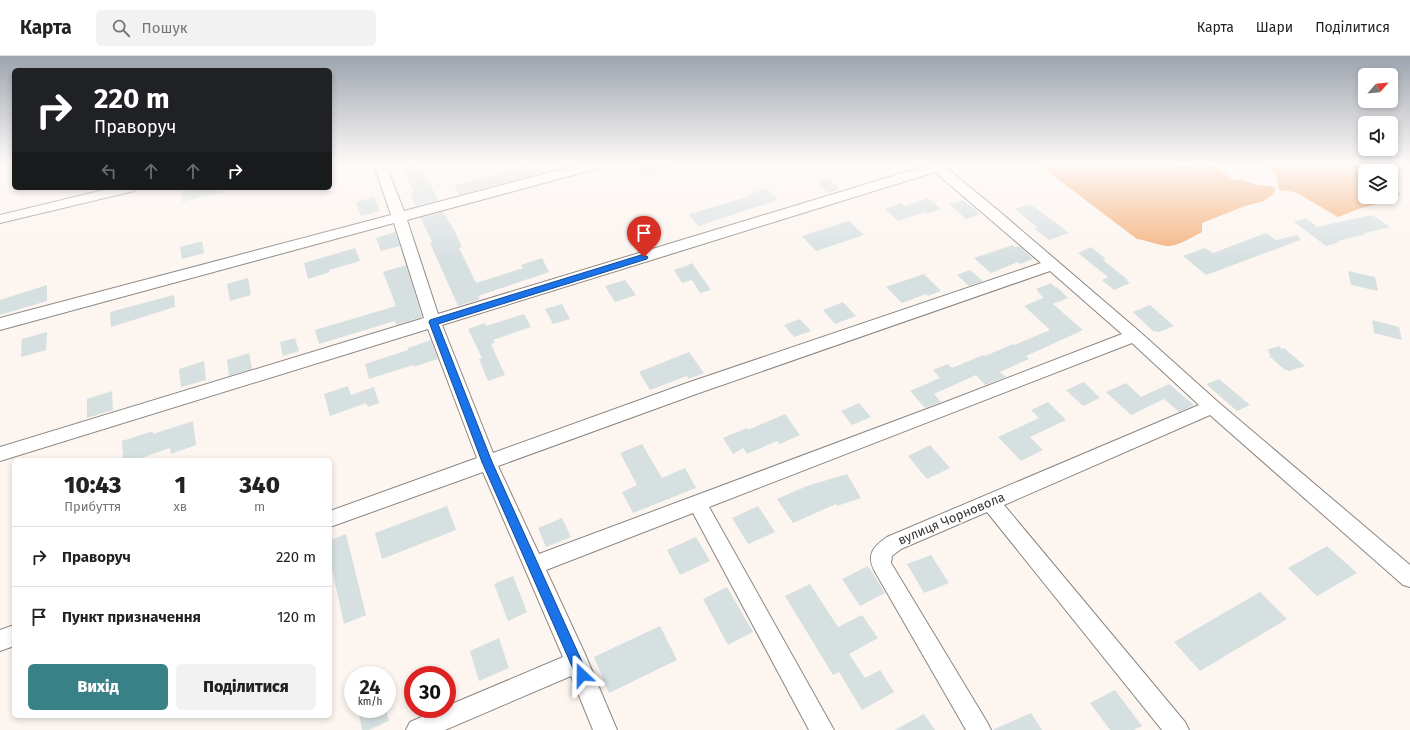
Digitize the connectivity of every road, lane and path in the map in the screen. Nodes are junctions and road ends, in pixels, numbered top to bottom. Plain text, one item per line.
1 (94, 196) edge
2 (391, 196) edge
3 (476, 196) edge
4 (838, 196) edge
5 (973, 196) edge
6 (399, 217) junction
7 (0, 219) edge
8 (1052, 265) junction
9 (433, 322) junction
10 (0, 324) edge
11 (1134, 336) junction
12 (1212, 407) junction
13 (0, 454) edge
14 (487, 462) junction
15 (990, 502) junction
16 (697, 503) junction
17 (332, 518) edge
18 (534, 565) junction
19 (1410, 578) edge
20 (12, 636) edge
21 (0, 641) edge
22 (577, 662) junction
23 (418, 730) edge
24 (605, 730) edge
25 (822, 730) edge
26 (979, 730) edge
27 (1177, 730) edge

1 - 7 street
2 - 6 street
3 - 6 street
4 - 9 street
5 - 8 street
6 - 9 street
6 - 10 street
8 - 11 street
8 - 14 street
9 - 13 street
9 - 14 street
11 - 12 street
11 - 16 street
12 - 15 street, вулиця Чорновола
12 - 19 street
14 - 17 street
14 - 18 street
15 - 26 street, вулиця Чорновола
15 - 27 street
16 - 18 street
16 - 25 street
18 - 22 street
20 - 21 street
22 - 23 street
22 - 24 street

